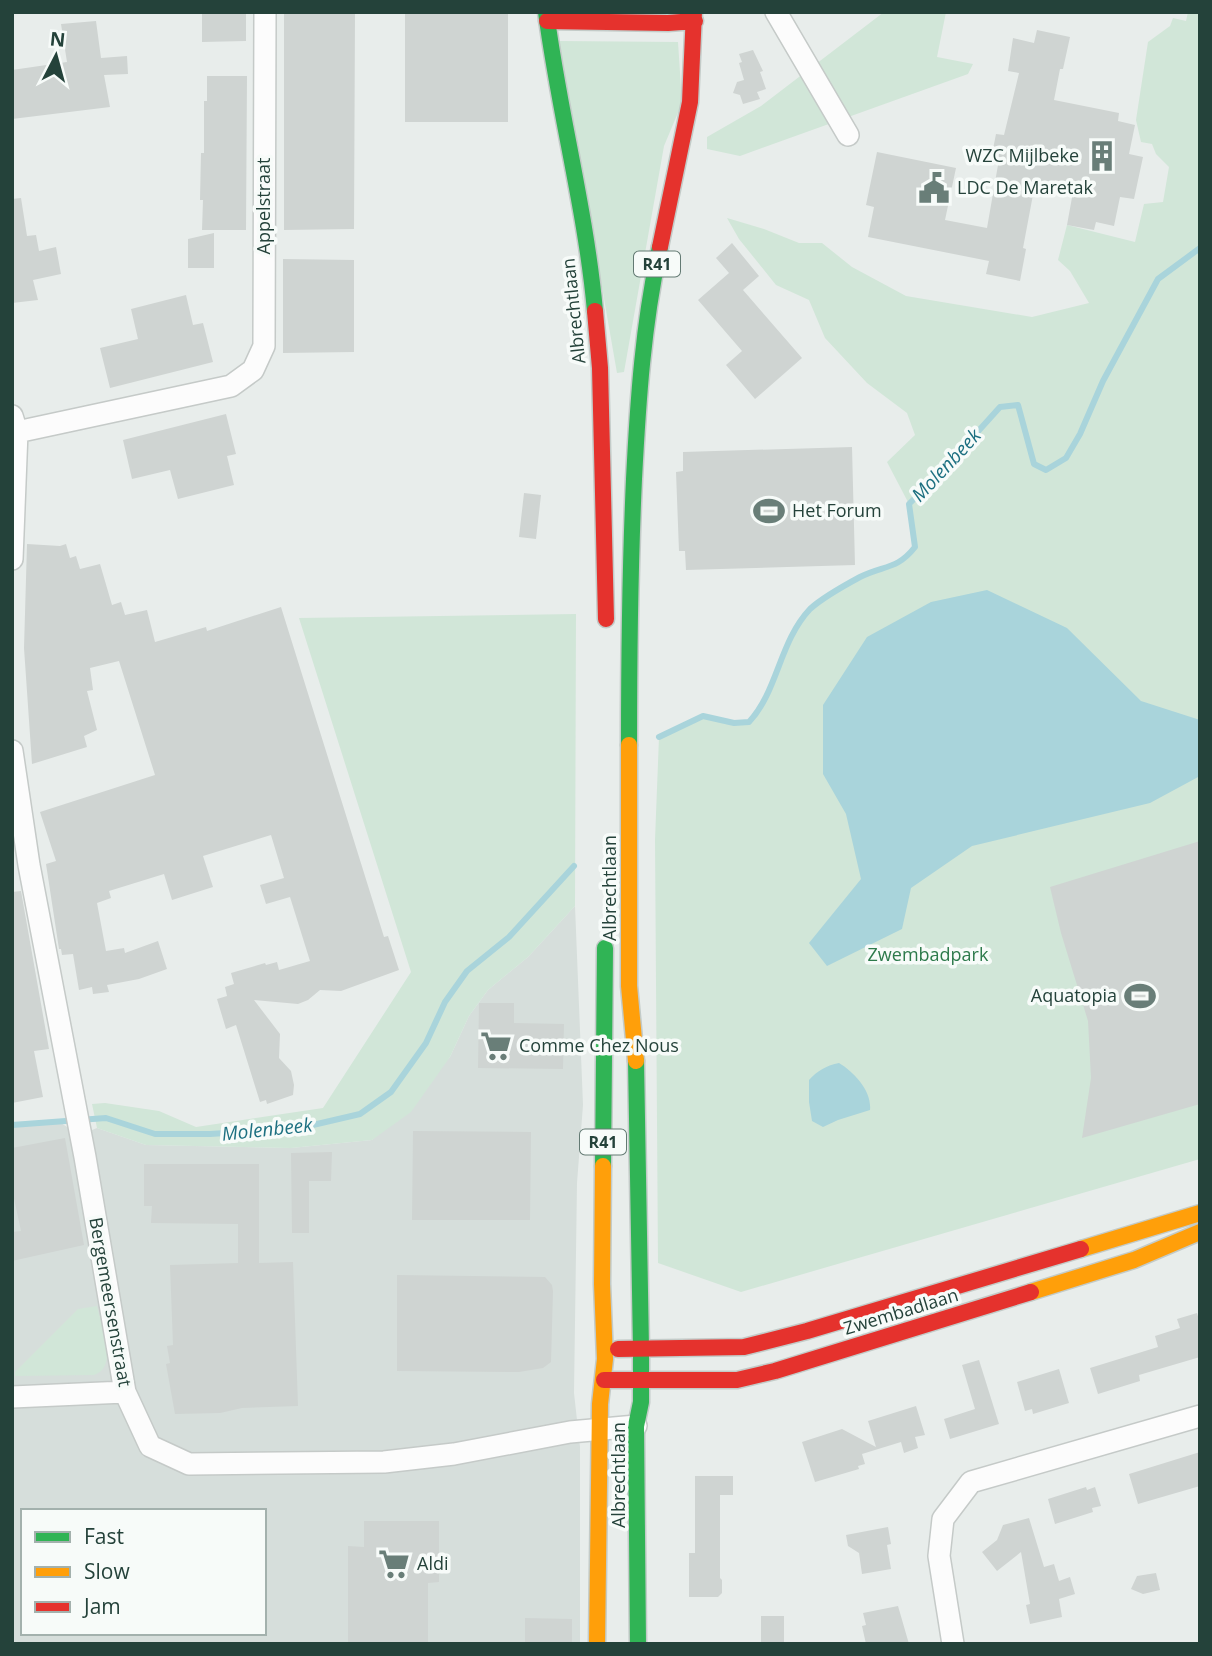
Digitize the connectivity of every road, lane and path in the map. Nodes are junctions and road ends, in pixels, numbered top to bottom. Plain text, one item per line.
1 (265, 12) edge
2 (776, 12) edge
3 (546, 17) edge
4 (694, 17) edge
5 (848, 135) dead end
6 (15, 424) edge
7 (14, 473) edge
8 (12, 559) edge
9 (606, 640) dead end
10 (12, 751) edge
11 (21, 866) edge
12 (605, 935) dead end
13 (1200, 1213) edge
14 (1200, 1232) edge
15 (1072, 1250) junction
16 (954, 1317) junction
17 (807, 1331) junction
18 (605, 1348) junction
19 (642, 1349) junction
20 (816, 1358) junction
21 (604, 1380) junction
22 (641, 1381) junction
23 (125, 1392) junction
24 (12, 1397) edge
25 (1200, 1416) edge
26 (636, 1426) junction
27 (600, 1429) junction
28 (597, 1644) edge
29 (638, 1644) edge
30 (953, 1644) edge

1 - 6 street, Appelstraat
2 - 5 street
3 - 4 main road
3 - 9 main road, Albrechtlaan
4 - 19 main road, Albrechtlaan / R41
6 - 7 street
7 - 8 street
10 - 11 street, Bergemeersenstraat
11 - 23 street, Bergemeersenstraat
12 - 18 main road, Albrechtlaan / R41
13 - 15 main road, Zwembadlaan
14 - 16 main road, Zwembadlaan
15 - 16 main road
15 - 17 main road, Zwembadlaan
16 - 20 main road, Zwembadlaan
17 - 19 main road, Zwembadlaan
17 - 20 main road
18 - 19 main road, Zwembadlaan
18 - 21 main road, Albrechtlaan / R41
19 - 22 main road, Albrechtlaan / R41
20 - 22 main road, Zwembadlaan
21 - 22 main road, Zwembadlaan
21 - 27 main road, Albrechtlaan / R41
22 - 26 main road, Albrechtlaan / R41
23 - 24 street
23 - 27 street, Bergemeersenstraat
25 - 30 street
26 - 27 street, Bergemeersenstraat
26 - 29 main road, Albrechtlaan / R41
27 - 28 main road, Albrechtlaan / R41

